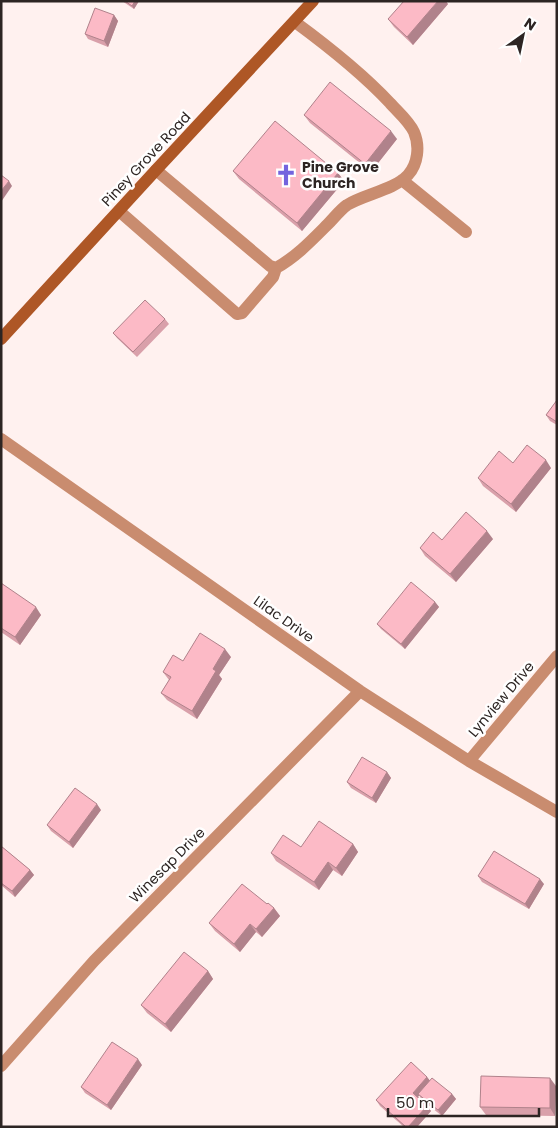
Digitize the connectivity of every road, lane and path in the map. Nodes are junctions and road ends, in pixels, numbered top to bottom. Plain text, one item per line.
1 (314, 1) edge
2 (295, 22) junction
3 (156, 170) junction
4 (402, 180) junction
5 (119, 211) junction
6 (466, 232) dead end
7 (276, 268) junction
8 (1, 339) edge
9 (1, 439) edge
10 (557, 656) edge
11 (360, 691) junction
12 (469, 761) junction
13 (557, 812) edge
14 (1, 1066) edge

1 - 2 main road, Piney Grove Road
2 - 3 main road, Piney Grove Road
2 - 4 street
3 - 5 main road, Piney Grove Road
3 - 7 street
4 - 6 street
4 - 7 street
5 - 7 street
5 - 8 main road, Piney Grove Road
9 - 11 street, Lilac Drive
10 - 12 street, Lynview Drive
11 - 12 street, Lilac Drive
11 - 14 street, Winesap Drive
12 - 13 street, Lilac Drive

